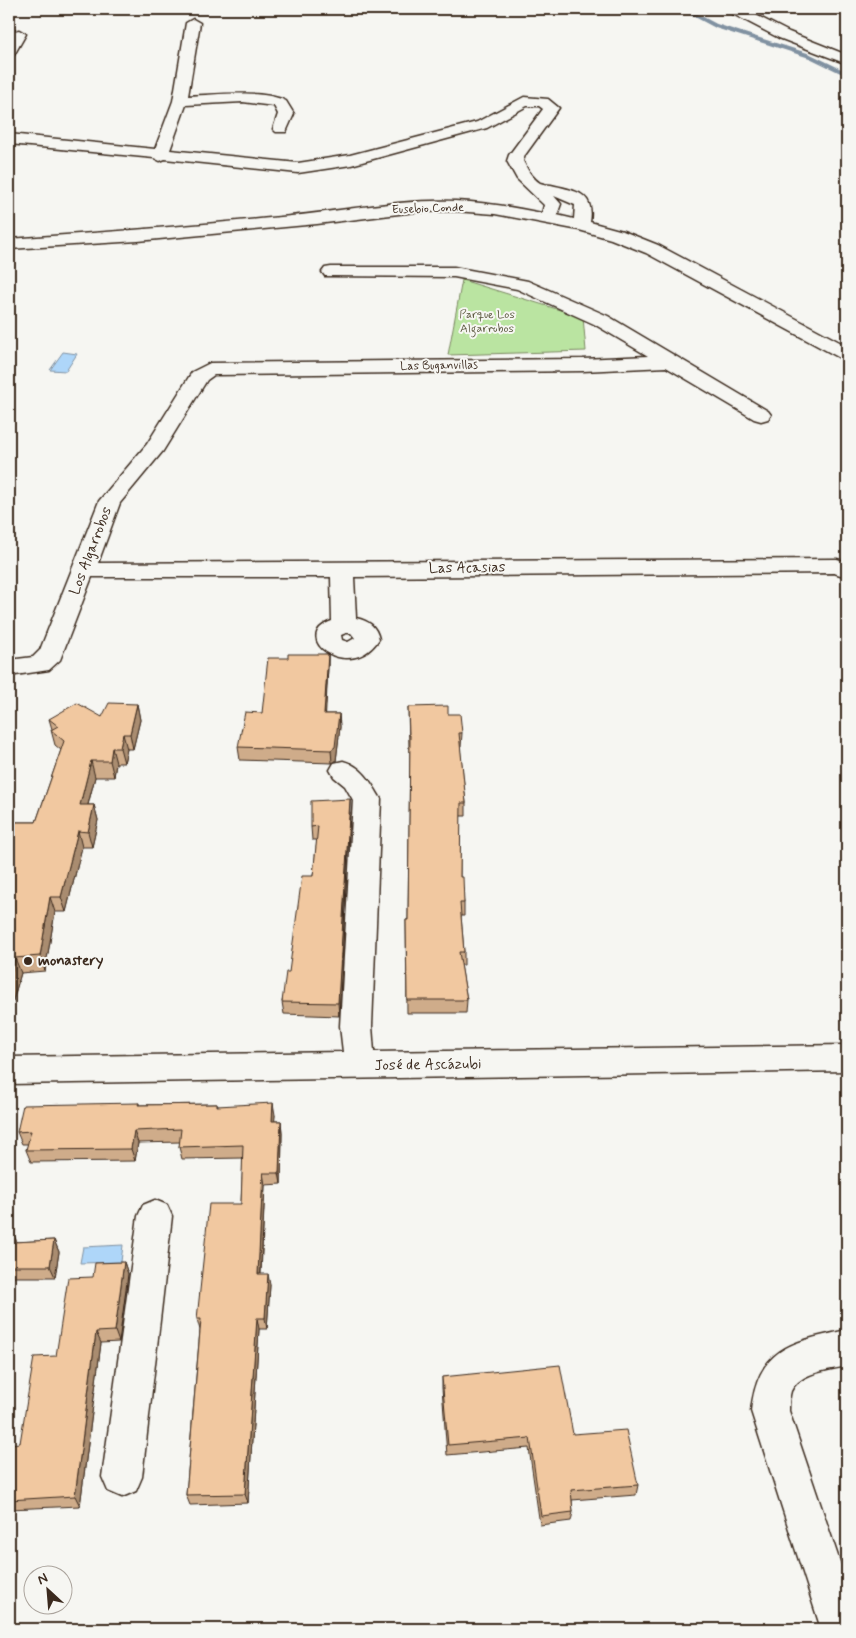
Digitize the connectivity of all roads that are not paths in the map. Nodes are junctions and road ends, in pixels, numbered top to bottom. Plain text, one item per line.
1 (734, 9) edge
2 (193, 23) dead end
3 (19, 34) dead end
4 (9, 52) edge
5 (847, 60) edge
6 (180, 100) junction
7 (282, 129) dead end
8 (9, 139) edge
9 (160, 156) junction
10 (535, 187) junction
11 (548, 218) junction
12 (581, 225) junction
13 (9, 244) edge
14 (331, 272) dead end
15 (601, 320) junction
16 (847, 354) edge
17 (668, 361) junction
18 (584, 365) junction
19 (210, 369) joint
20 (761, 415) dead end
21 (85, 570) junction
22 (342, 570) junction
23 (847, 570) edge
24 (344, 625) dead end
25 (9, 670) edge
26 (343, 770) dead end
27 (847, 1058) edge
28 (360, 1066) junction
29 (9, 1071) edge
30 (154, 1216) dead end
31 (847, 1348) edge
32 (122, 1477) dead end
33 (842, 1629) edge

1 - 5 street
2 - 6 street
3 - 4 street
6 - 7 street
6 - 9 street
8 - 9 street
9 - 10 street
10 - 11 street
10 - 12 street
11 - 12 street, Eusebio Conde
11 - 13 street, Eusebio Conde
12 - 16 street, Eusebio Conde
14 - 15 street
15 - 17 street
15 - 18 street
17 - 18 street, Las Buganvillas
17 - 20 street
18 - 19 street, Las Buganvillas
19 - 21 street, Los Algarrobos
21 - 22 street, Las Acasias
21 - 25 street, Los Algarrobos
22 - 23 street, Las Acasias
22 - 24 street
26 - 28 street
27 - 28 street, José de Ascázubi
28 - 29 street, José de Ascázubi
30 - 32 street
31 - 33 street

